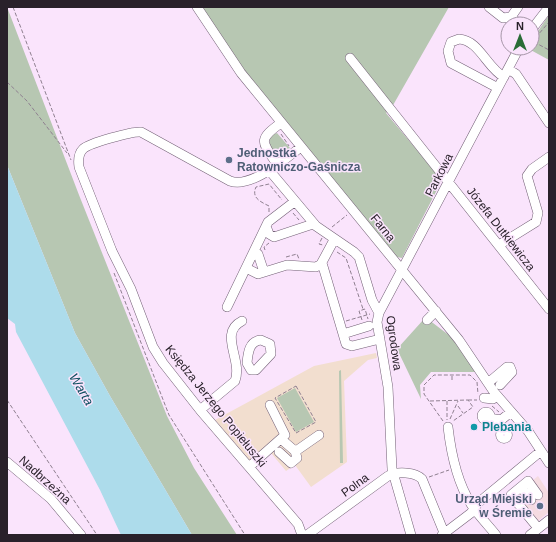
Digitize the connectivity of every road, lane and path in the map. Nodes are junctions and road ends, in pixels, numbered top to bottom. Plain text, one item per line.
1 (197, 7) edge
2 (489, 7) edge
3 (518, 7) edge
4 (549, 7) edge
5 (500, 16) edge
6 (512, 16) edge
7 (540, 19) edge
8 (549, 22) edge
9 (546, 25) junction
10 (549, 26) edge
11 (540, 33) edge
12 (540, 46) edge
13 (549, 50) edge
14 (515, 56) edge
15 (350, 58) dead end
16 (506, 73) junction
17 (7, 82) edge
18 (498, 88) junction
19 (549, 123) edge
20 (281, 129) junction
21 (281, 135) junction
22 (296, 148) junction
23 (69, 154) dead end
24 (549, 157) edge
25 (277, 164) junction
26 (269, 170) junction
27 (449, 182) junction
28 (294, 202) junction
29 (350, 212) dead end
30 (313, 224) junction
31 (266, 226) junction
32 (327, 231) dead end
33 (323, 237) dead end
34 (270, 241) dead end
35 (332, 244) junction
36 (499, 245) junction
37 (254, 251) junction
38 (266, 252) dead end
39 (322, 263) junction
40 (246, 268) junction
41 (402, 270) junction
42 (264, 272) junction
43 (227, 307) dead end
44 (363, 309) dead end
45 (549, 309) edge
46 (436, 311) junction
47 (376, 313) junction
48 (355, 318) junction
49 (427, 320) dead end
50 (242, 321) dead end
51 (344, 322) dead end
52 (356, 322) dead end
53 (369, 326) dead end
54 (343, 334) junction
55 (380, 338) junction
56 (249, 369) dead end
57 (452, 375) junction
58 (235, 381) junction
59 (452, 382) dead end
60 (488, 383) junction
61 (500, 385) dead end
62 (300, 388) dead end
63 (297, 389) junction
64 (497, 396) junction
65 (446, 398) dead end
66 (7, 400) edge
67 (468, 400) junction
68 (429, 401) junction
69 (446, 401) junction
70 (458, 401) junction
71 (487, 401) joint
72 (274, 402) junction
73 (457, 406) junction
74 (200, 410) junction
75 (483, 413) dead end
76 (464, 414) junction
77 (507, 416) junction
78 (449, 425) junction
79 (502, 432) dead end
80 (319, 435) dead end
81 (281, 439) junction
82 (296, 451) junction
83 (541, 451) junction
84 (279, 452) dead end
85 (7, 462) edge
86 (549, 463) edge
87 (249, 466) junction
88 (453, 469) dead end
89 (393, 474) junction
90 (425, 478) junction
91 (535, 497) dead end
92 (474, 509) junction
93 (548, 522) edge
94 (538, 528) junction
95 (444, 534) edge
96 (81, 535) edge
97 (97, 535) edge
98 (302, 535) edge
99 (307, 535) edge
100 (411, 535) edge
101 (496, 535) edge
102 (530, 535) edge

1 - 20 street, Farna
2 - 5 street
3 - 6 street
4 - 7 street
8 - 9 path
9 - 10 path
9 - 11 path
12 - 13 path
14 - 16 street, Parkowa
15 - 27 street, Józefa Dutkiewicza
16 - 18 street, Parkowa
16 - 18 street
16 - 19 street
17 - 23 path
18 - 27 street, Parkowa
20 - 21 path
20 - 21 path
20 - 22 street, Farna
20 - 25 street
21 - 22 path
22 - 25 street
22 - 41 street, Farna
24 - 36 street
25 - 26 street
26 - 28 street, Ogrodowa
26 - 74 street, Księdza Jerzego Popiełuszki
27 - 36 street, Józefa Dutkiewicza
27 - 41 street, Parkowa
28 - 30 street, Ogrodowa
28 - 31 street
29 - 32 path
30 - 31 street
30 - 35 street, Ogrodowa
31 - 37 street
33 - 35 path
34 - 38 path
35 - 39 street
35 - 44 path
35 - 47 street, Ogrodowa
36 - 45 street, Józefa Dutkiewicza
37 - 40 street
37 - 42 street
39 - 42 street
39 - 54 street
40 - 42 street
40 - 43 street
41 - 46 street, Farna
41 - 47 street, Parkowa
46 - 49 street
46 - 60 street, Farna
47 - 48 path
47 - 55 street, Ogrodowa
48 - 51 path
48 - 52 path
50 - 58 street
53 - 54 street
54 - 55 street
55 - 89 street, Ogrodowa
56 - 58 street
57 - 59 path
57 - 67 path
57 - 68 path
58 - 74 street
60 - 61 street
60 - 64 street, Farna
62 - 63 path
63 - 72 path
63 - 72 path
64 - 71 street
64 - 77 street, Farna
65 - 69 path
66 - 97 path
67 - 70 path
67 - 76 path
68 - 69 path
68 - 78 path
69 - 70 path
69 - 73 path
70 - 73 path
71 - 77 path
72 - 81 street
73 - 76 path
74 - 87 street, Księdza Jerzego Popiełuszki
75 - 77 street
76 - 78 path
77 - 79 street
77 - 83 street, Farna
78 - 92 street
80 - 82 street
81 - 82 street
81 - 87 street
82 - 84 street
83 - 86 street, Farna
83 - 92 street
85 - 96 street, Nadbrzeżna
87 - 98 street, Księdza Jerzego Popiełuszki
88 - 90 path
89 - 90 street
89 - 99 street, Polna
89 - 100 street, Ogrodowa
90 - 95 street
91 - 94 street
92 - 95 street
92 - 101 street
93 - 94 street
94 - 102 street

